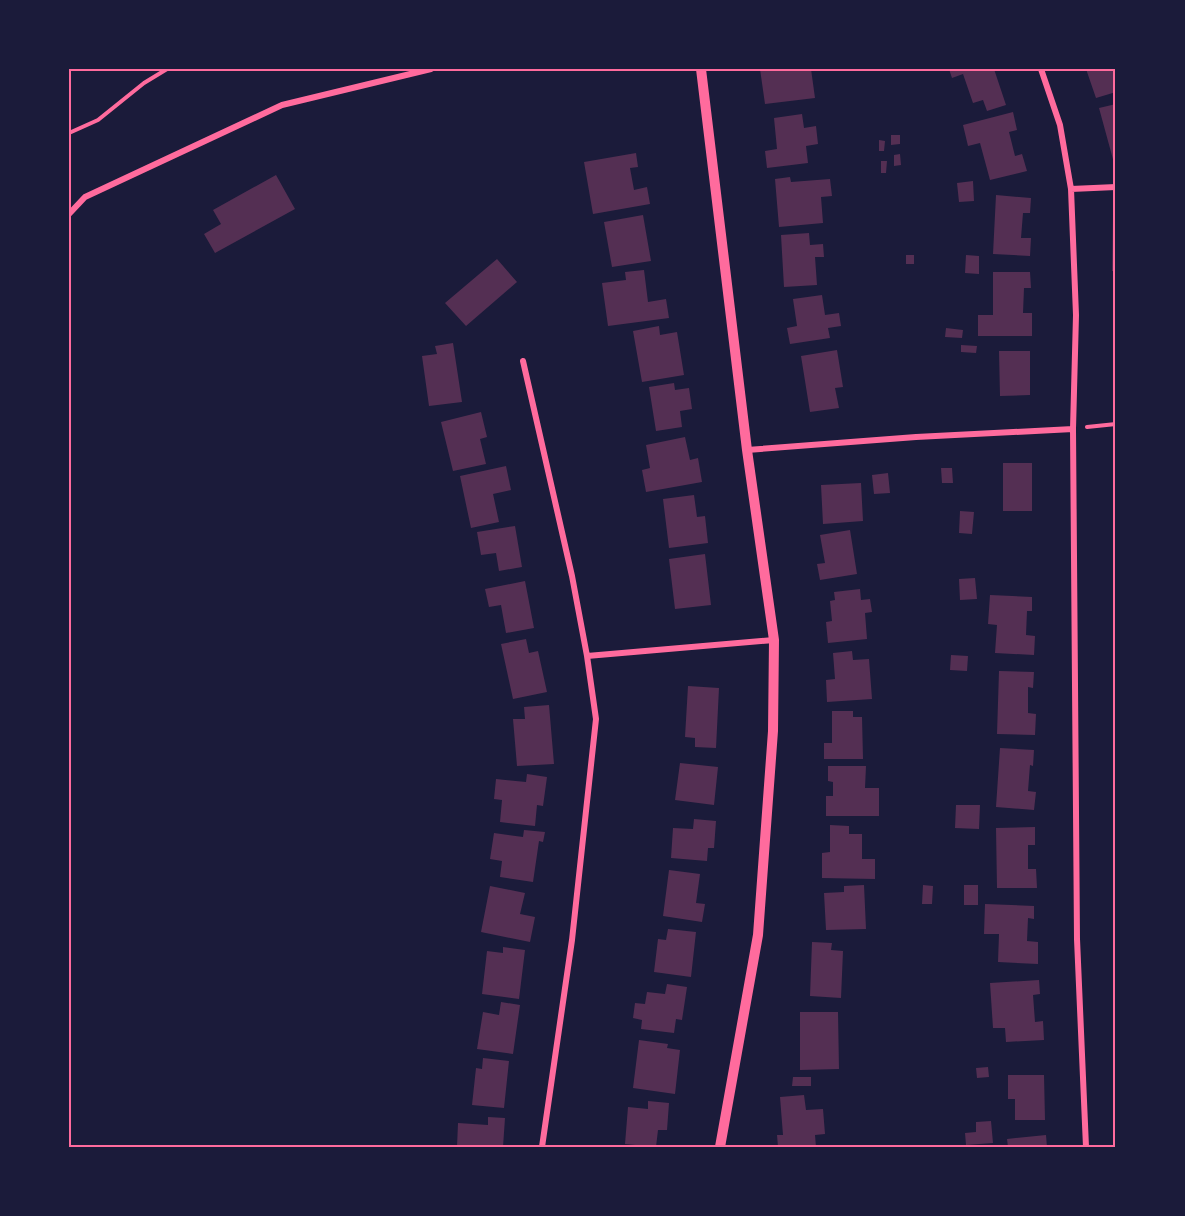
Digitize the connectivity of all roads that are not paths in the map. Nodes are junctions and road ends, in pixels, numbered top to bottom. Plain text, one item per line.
1 (431, 69) edge
2 (701, 69) edge
3 (1041, 69) edge
4 (1116, 187) edge
5 (1071, 189) junction
6 (69, 214) edge
7 (523, 361) dead end
8 (1073, 429) junction
9 (747, 450) junction
10 (774, 640) junction
11 (587, 656) junction
12 (542, 1147) edge
13 (720, 1147) edge
14 (1086, 1147) edge

1 - 6 street
2 - 9 street
3 - 5 street
4 - 5 street
5 - 8 street
7 - 11 street
8 - 9 street
8 - 14 street
9 - 10 street
10 - 11 street
10 - 13 street
11 - 12 street

